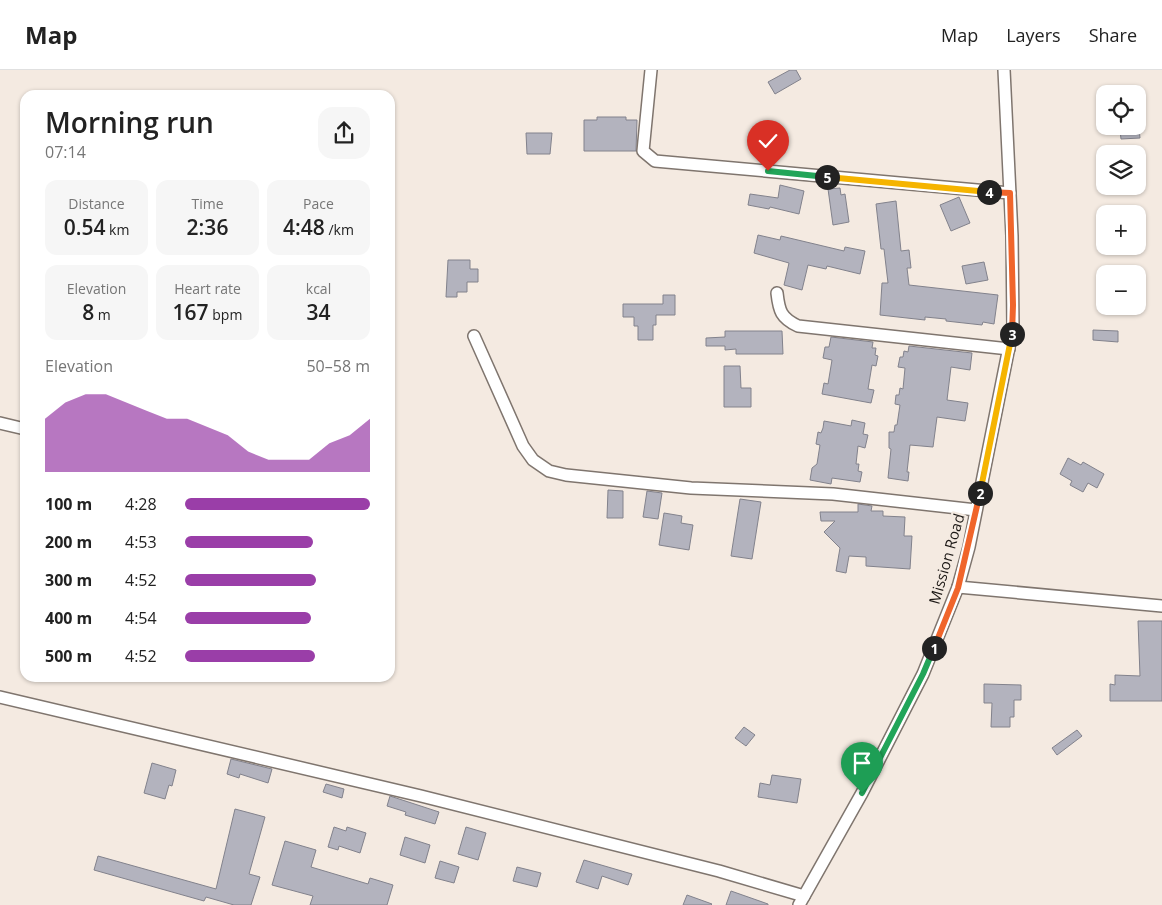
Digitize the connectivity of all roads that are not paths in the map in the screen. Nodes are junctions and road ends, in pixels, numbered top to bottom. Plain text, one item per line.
1 (651, 70) edge
2 (1004, 70) edge
3 (1010, 193) junction
4 (777, 293) dead end
5 (474, 336) dead end
6 (1009, 349) junction
7 (0, 423) edge
8 (20, 428) edge
9 (976, 510) junction
10 (958, 588) junction
11 (1162, 606) edge
12 (0, 697) edge
13 (802, 901) edge

1 - 3 street
2 - 3 street, Mission Road
3 - 6 street, Mission Road
4 - 6 street
5 - 9 street
6 - 9 street, Mission Road
7 - 8 street
9 - 10 street, Mission Road
10 - 11 street
10 - 13 street, Mission Road
12 - 13 street

